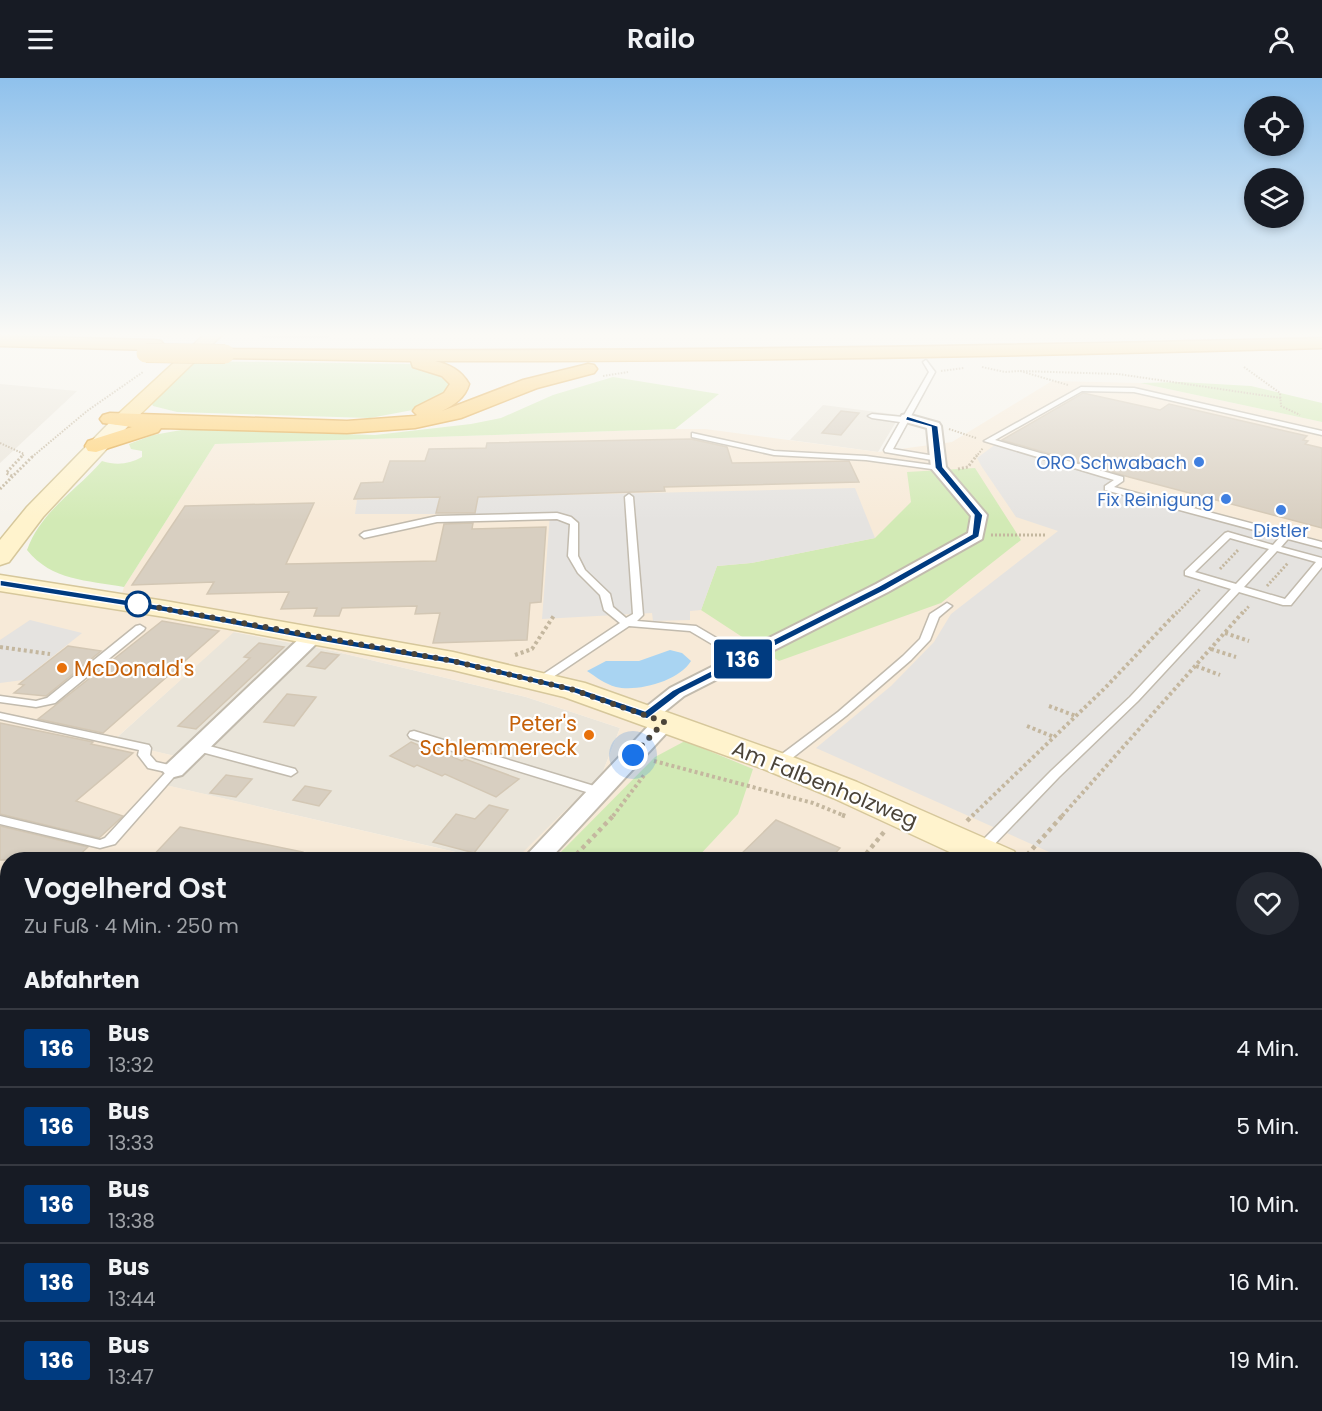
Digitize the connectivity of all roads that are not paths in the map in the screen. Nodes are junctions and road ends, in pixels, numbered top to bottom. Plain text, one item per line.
1 (143, 396) edge
2 (146, 396) edge
3 (452, 396) edge
4 (500, 396) edge
5 (919, 396) edge
6 (1067, 396) edge
7 (1162, 396) edge
8 (125, 415) junction
9 (872, 416) dead end
10 (907, 419) junction
11 (176, 420) junction
12 (1322, 432) edge
13 (695, 435) dead end
14 (96, 446) junction
15 (939, 463) junction
16 (629, 497) dead end
17 (364, 535) dead end
18 (1286, 536) junction
19 (3, 545) edge
20 (1322, 545) edge
21 (1275, 548) junction
22 (1322, 561) edge
23 (0, 583) edge
24 (1238, 588) junction
25 (76, 595) junction
26 (947, 606) dead end
27 (629, 623) junction
28 (140, 628) dead end
29 (312, 637) junction
30 (743, 658) junction
31 (540, 681) junction
32 (0, 699) edge
33 (0, 716) edge
34 (656, 718) junction
35 (414, 735) dead end
36 (198, 747) junction
37 (778, 763) junction
38 (174, 770) junction
39 (291, 772) dead end
40 (600, 792) junction
41 (0, 820) edge
42 (542, 852) edge
43 (978, 852) edge
44 (988, 852) edge

1 - 8 main road
2 - 8 main road
3 - 11 highway
4 - 11 highway
5 - 10 lane
6 - 18 lane
7 - 12 lane
8 - 11 highway
8 - 14 street
8 - 19 street
9 - 10 lane
10 - 15 street
10 - 15 lane
11 - 14 highway
13 - 15 lane
14 - 19 street
15 - 30 street
16 - 27 lane
17 - 27 lane
18 - 20 lane
18 - 21 lane
19 - 25 street
21 - 22 lane
21 - 24 lane
21 - 24 lane
22 - 24 lane
23 - 25 street, Am Falbenholzweg
24 - 44 lane
25 - 29 street, Am Falbenholzweg
26 - 37 lane
27 - 30 lane
27 - 31 lane
28 - 32 lane
29 - 31 street, Am Falbenholzweg
29 - 36 street
30 - 34 street
31 - 34 street, Am Falbenholzweg
33 - 38 lane
34 - 37 street, Am Falbenholzweg
34 - 40 street
35 - 40 lane
36 - 38 street
36 - 39 lane
37 - 43 street, Am Falbenholzweg
38 - 41 lane
40 - 42 street

